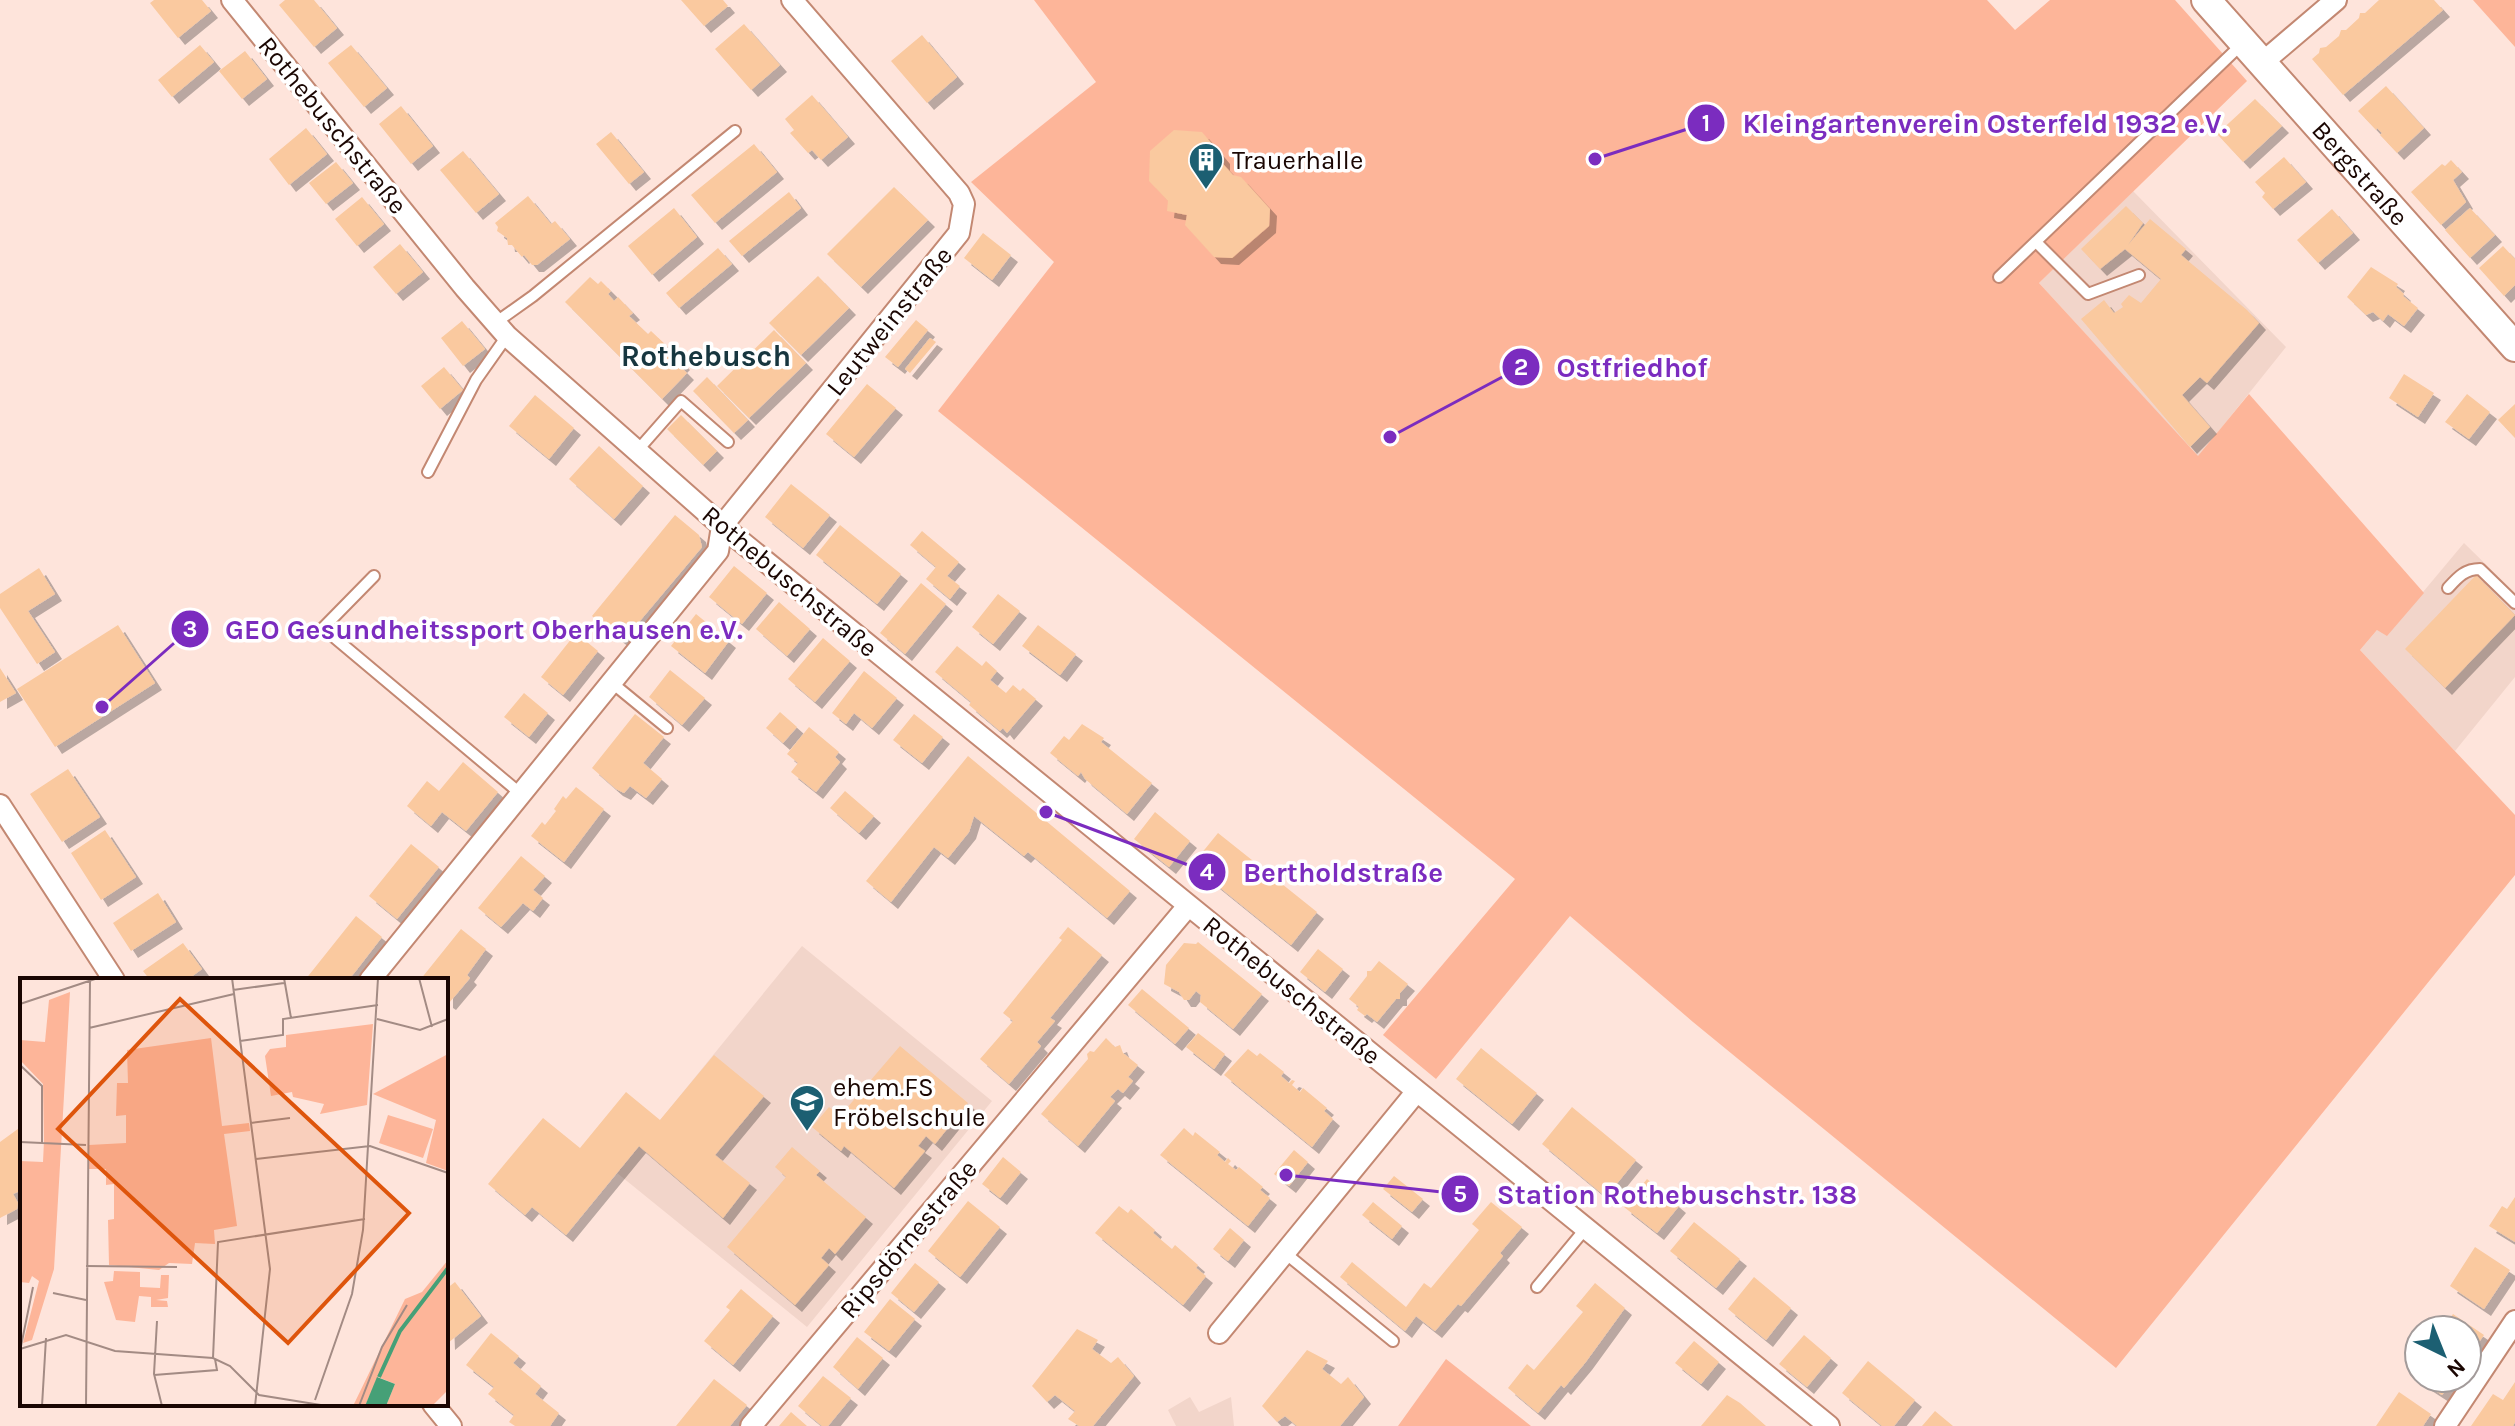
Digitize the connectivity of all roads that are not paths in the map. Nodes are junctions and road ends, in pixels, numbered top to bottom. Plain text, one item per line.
1 (232, 0) edge
2 (792, 0) edge
3 (2206, 0) edge
4 (2336, 0) edge
5 (2253, 52) junction
6 (735, 131) dead end
7 (2036, 242) junction
8 (2139, 275) dead end
9 (1999, 277) dead end
10 (501, 330) junction
11 (2515, 347) edge
12 (728, 442) dead end
13 (637, 451) junction
14 (428, 472) dead end
15 (722, 526) junction
16 (374, 576) dead end
17 (2448, 588) dead end
18 (2515, 603) edge
19 (611, 682) junction
20 (667, 728) dead end
21 (521, 794) junction
22 (0, 805) edge
23 (1188, 906) junction
24 (113, 978) edge
25 (372, 978) edge
26 (1417, 1091) junction
27 (1586, 1228) junction
28 (1285, 1253) junction
29 (1537, 1287) dead end
30 (2515, 1321) edge
31 (1219, 1333) dead end
32 (1393, 1341) dead end
33 (435, 1406) edge
34 (451, 1426) edge
35 (751, 1426) edge
36 (1829, 1426) edge
37 (2445, 1426) edge

1 - 10 street, Rothebuschstraße
2 - 15 street, Leutweinstraße
3 - 5 street, Bergstraße
4 - 5 street
5 - 7 lane
5 - 11 street, Bergstraße
6 - 10 lane
7 - 8 lane
7 - 9 lane
10 - 13 street, Rothebuschstraße
10 - 14 lane
12 - 13 lane
13 - 15 street, Rothebuschstraße
15 - 19 street, Leutweinstraße
15 - 23 street, Rothebuschstraße
16 - 21 lane
17 - 18 lane
19 - 20 lane
19 - 21 street, Leutweinstraße
21 - 25 street, Leutweinstraße
22 - 24 street
23 - 26 street, Rothebuschstraße
23 - 35 street, Ripsdörnestraße
26 - 27 street, Rothebuschstraße
26 - 28 street
27 - 29 lane
27 - 36 street, Rothebuschstraße
28 - 31 street
28 - 32 lane
30 - 37 street
33 - 34 street

